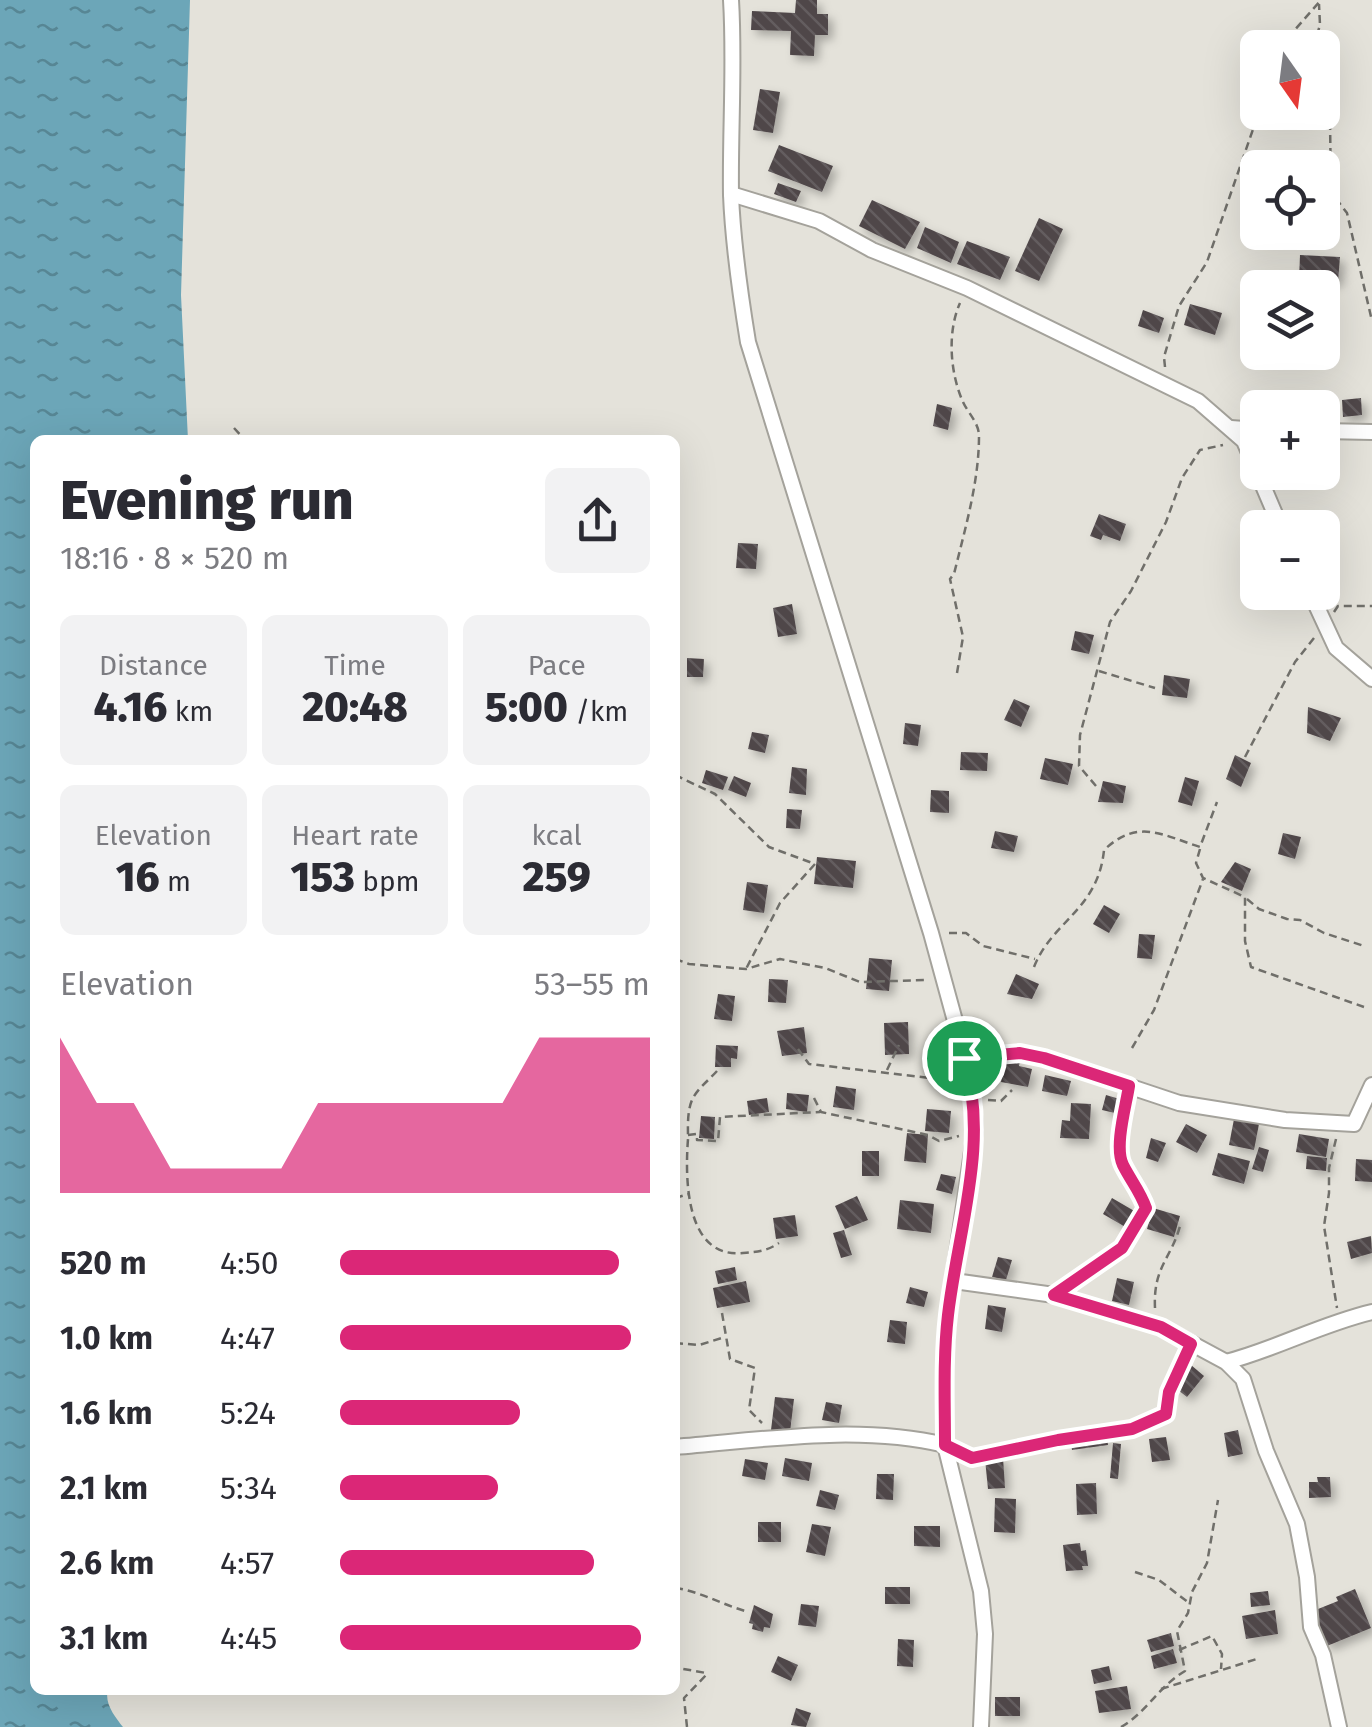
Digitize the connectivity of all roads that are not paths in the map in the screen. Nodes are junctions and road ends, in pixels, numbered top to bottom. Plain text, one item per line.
1 (732, 0) edge
2 (731, 194) junction
3 (1232, 428) junction
4 (1240, 429) edge
5 (1340, 431) edge
6 (1372, 432) edge
7 (1273, 510) edge
8 (1318, 610) edge
9 (1372, 679) edge
10 (964, 1058) junction
11 (1372, 1086) edge
12 (954, 1281) junction
13 (1372, 1312) edge
14 (1226, 1362) junction
15 (945, 1445) junction
16 (680, 1447) edge
17 (981, 1727) edge
18 (1340, 1727) edge

1 - 2 street
2 - 3 street
2 - 10 street
3 - 4 street
3 - 7 street
5 - 6 street
8 - 9 street
10 - 11 street
10 - 12 street
12 - 14 street
12 - 15 street
13 - 14 street
14 - 18 street
15 - 16 street
15 - 17 street

